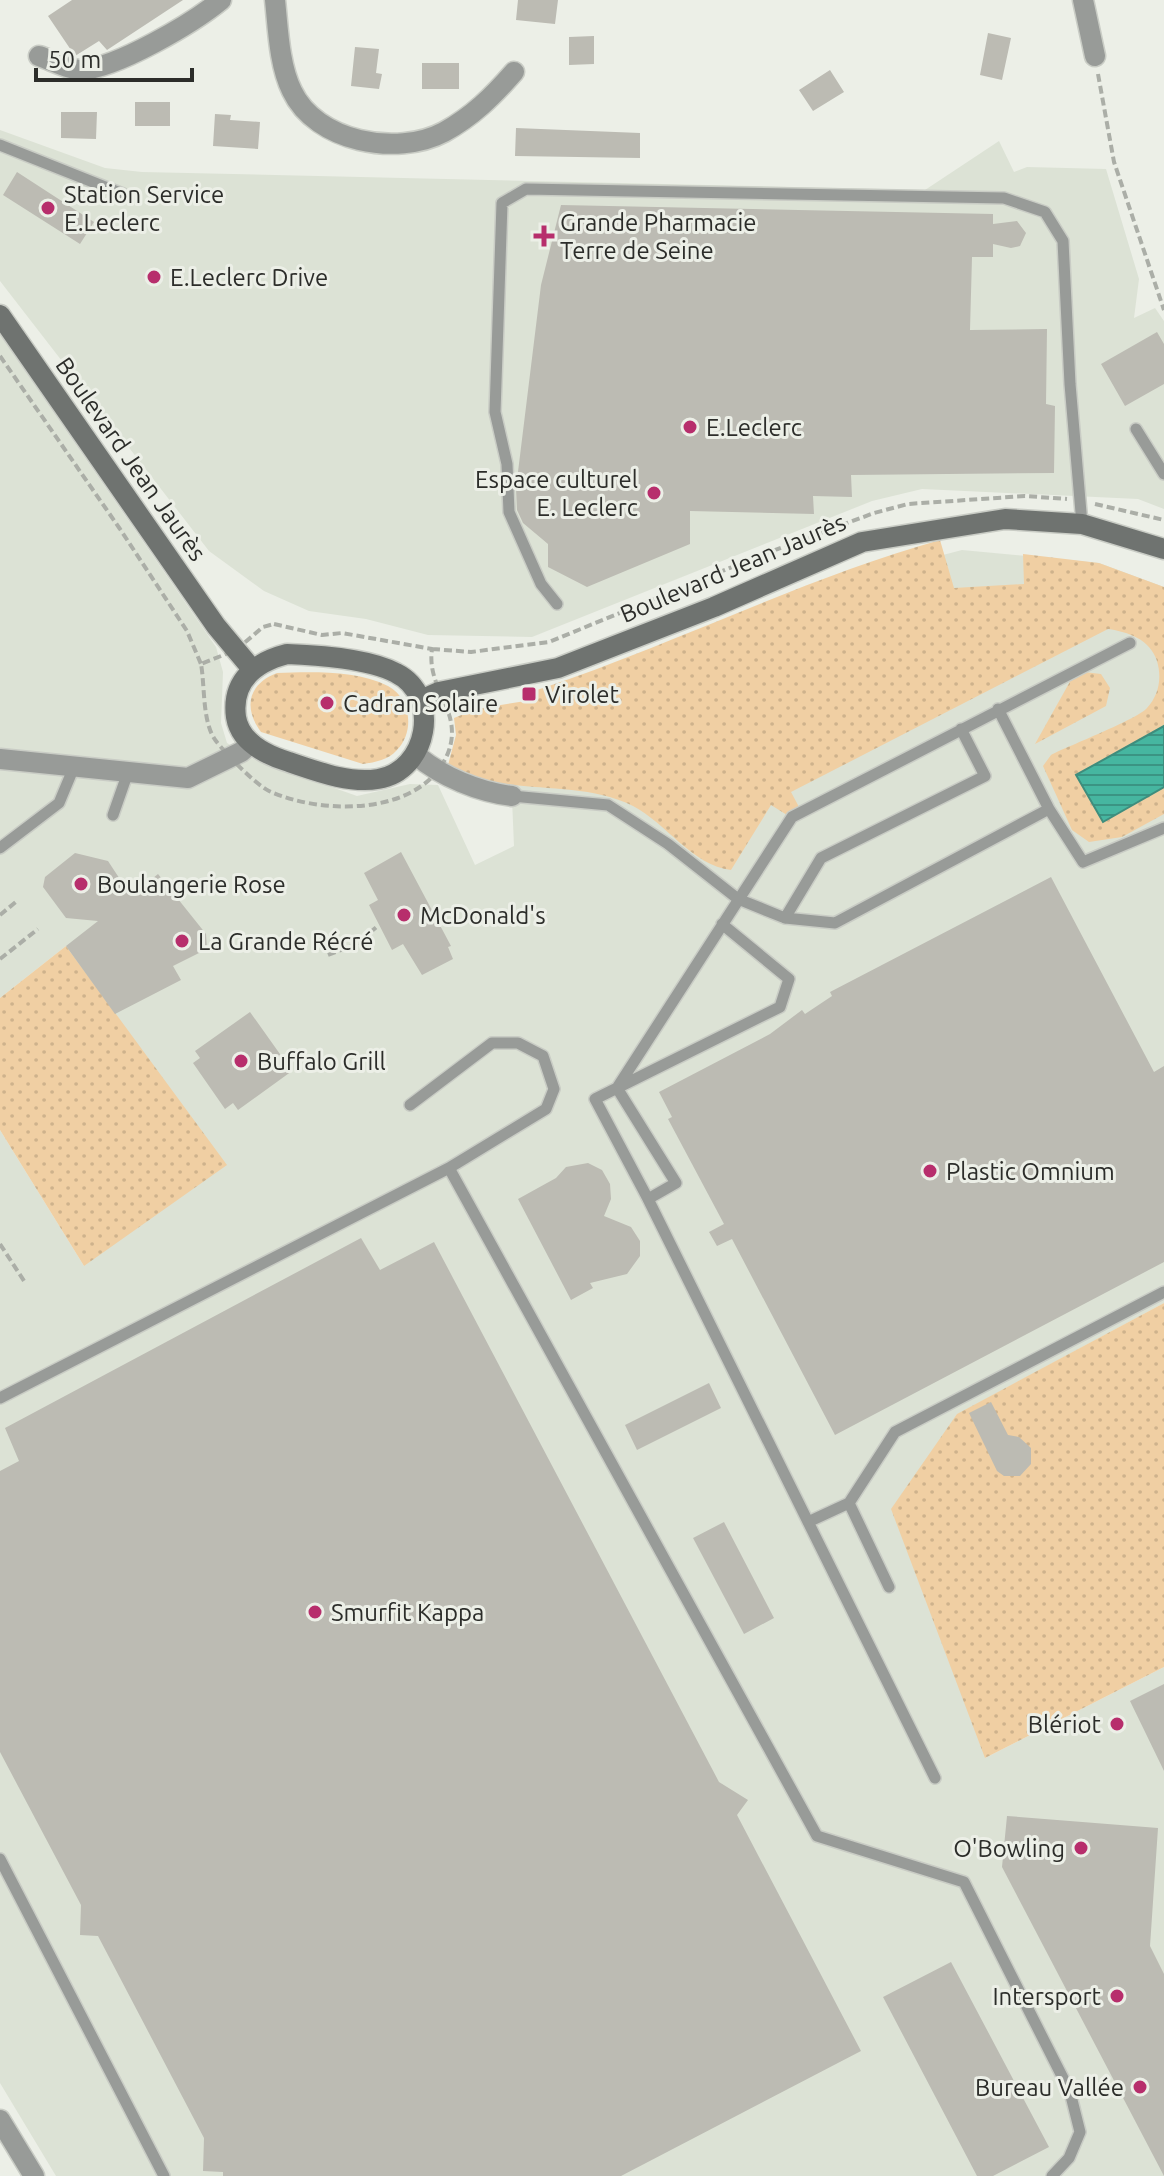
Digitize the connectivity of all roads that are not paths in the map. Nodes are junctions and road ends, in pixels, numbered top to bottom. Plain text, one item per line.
1 (221, 0) edge
2 (275, 0) edge
3 (1083, 0) edge
4 (39, 56) dead end
5 (1095, 56) road end
6 (514, 72) dead end
7 (0, 145) edge
8 (123, 194) dead end
9 (0, 315) edge
10 (1136, 429) dead end
11 (1164, 474) edge
12 (1082, 524) junction
13 (1164, 549) edge
14 (557, 604) dead end
15 (1130, 643) dead end
16 (252, 669) junction
17 (421, 700) junction
18 (998, 709) junction
19 (961, 729) junction
20 (251, 743) junction
21 (416, 755) junction
22 (0, 759) edge
23 (74, 767) junction
24 (127, 775) junction
25 (512, 796) joint
26 (1049, 809) junction
27 (113, 815) dead end
28 (1164, 828) edge
29 (0, 848) edge
30 (738, 899) junction
31 (785, 918) junction
32 (722, 924) junction
33 (617, 1088) junction
34 (410, 1105) dead end
35 (449, 1168) junction
36 (648, 1199) junction
37 (1164, 1292) edge
38 (0, 1398) edge
39 (849, 1503) junction
40 (808, 1522) junction
41 (889, 1587) dead end
42 (935, 1778) dead end
43 (0, 1859) edge
44 (0, 2120) edge
45 (34, 2176) edge
46 (164, 2176) edge
47 (1052, 2176) edge

1 - 4 street
2 - 6 street
3 - 5 street
7 - 8 lane
9 - 16 main road, Boulevard Jean Jaurès
10 - 11 lane
12 - 13 main road, Boulevard Jean Jaurès
12 - 14 lane
12 - 17 main road, Boulevard Jean Jaurès
15 - 18 lane
16 - 17 main road
16 - 20 main road
17 - 21 main road
18 - 19 lane
18 - 26 lane
19 - 30 lane
19 - 31 lane
20 - 21 main road
20 - 24 street
21 - 25 street
22 - 23 street
23 - 24 street
23 - 29 lane
24 - 27 lane
25 - 30 lane
26 - 28 lane
26 - 31 lane
30 - 31 lane
30 - 32 lane
32 - 33 lane
32 - 33 lane
33 - 36 lane
33 - 36 lane
34 - 35 lane
35 - 38 lane
35 - 47 lane
36 - 40 lane
37 - 39 lane
39 - 40 lane
39 - 41 lane
40 - 42 lane
43 - 46 lane
44 - 45 street

